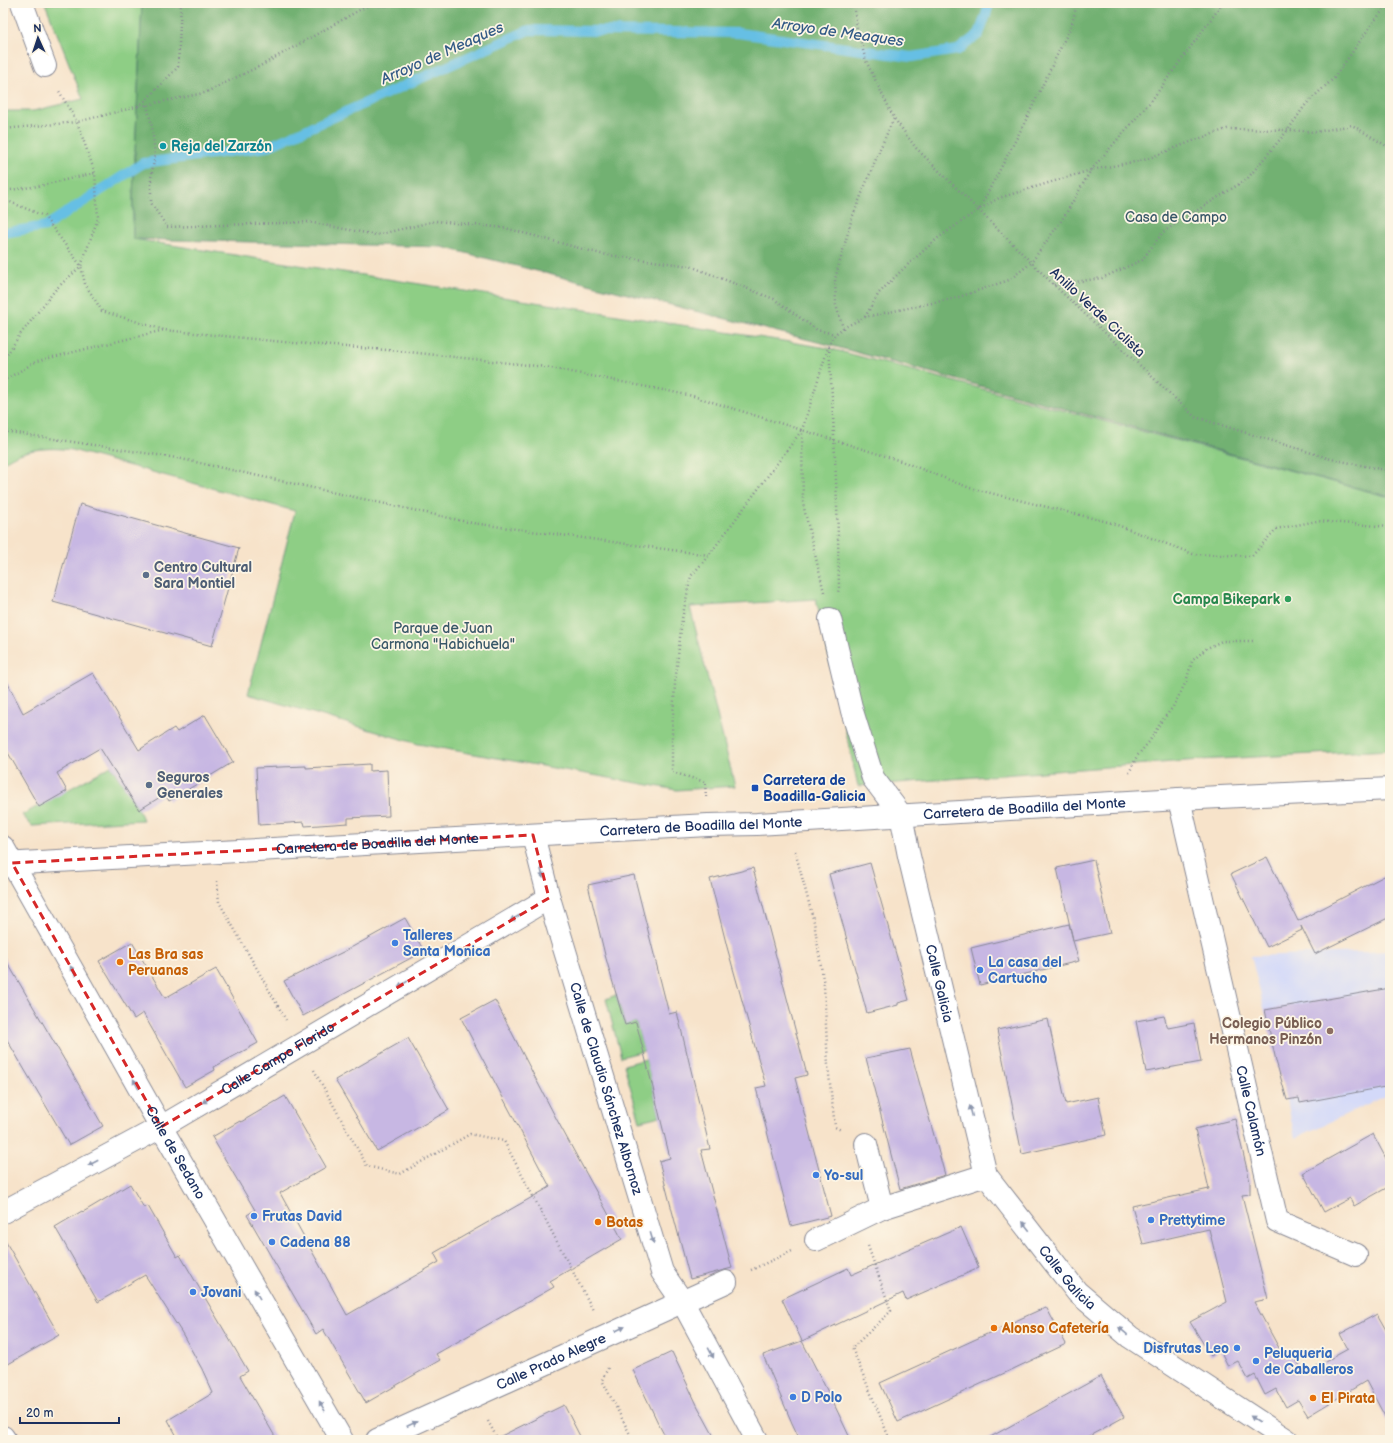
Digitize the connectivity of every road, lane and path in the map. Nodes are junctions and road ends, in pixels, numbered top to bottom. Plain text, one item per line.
1 (22, 3) edge
2 (181, 3) edge
3 (372, 3) edge
4 (854, 3) edge
5 (1077, 3) edge
6 (1223, 3) edge
7 (1388, 3) edge
8 (45, 66) joint
9 (147, 105) junction
10 (136, 107) junction
11 (894, 118) junction
12 (77, 122) junction
13 (3, 129) edge
14 (1288, 130) junction
15 (1390, 148) edge
16 (1091, 170) junction
17 (96, 173) junction
18 (3, 191) edge
19 (3, 199) edge
20 (978, 210) junction
21 (1031, 263) junction
22 (81, 266) junction
23 (1054, 285) junction
24 (865, 317) junction
25 (843, 328) junction
26 (164, 330) junction
27 (835, 334) junction
28 (829, 345) junction
29 (3, 361) edge
30 (3, 381) edge
31 (802, 430) junction
32 (3, 431) edge
33 (835, 440) junction
34 (1390, 471) edge
35 (1390, 527) edge
36 (709, 555) junction
37 (830, 620) junction
38 (1253, 642) dead end
39 (1390, 789) edge
40 (1179, 799) junction
41 (1114, 803) junction
42 (901, 815) junction
43 (787, 821) junction
44 (708, 825) junction
45 (533, 835) junction
46 (214, 852) junction
47 (6, 858) edge
48 (549, 898) junction
49 (300, 1045) junction
50 (161, 1127) junction
51 (866, 1144) joint
52 (986, 1175) junction
53 (882, 1208) junction
54 (3, 1212) edge
55 (858, 1219) junction
56 (816, 1240) joint
57 (1356, 1255) dead end
58 (726, 1282) joint
59 (682, 1300) junction
60 (607, 1335) junction
61 (3, 1437) edge
62 (5, 1440) edge
63 (342, 1440) edge
64 (377, 1440) edge
65 (633, 1440) edge
66 (757, 1440) edge
67 (890, 1440) edge
68 (1287, 1440) edge

1 - 8 street
2 - 10 path
3 - 9 path
4 - 11 path, Anillo Verde Ciclista
5 - 20 path
6 - 16 path
7 - 14 path
8 - 12 path
9 - 10 path
9 - 27 path
10 - 12 path
11 - 20 path, Anillo Verde Ciclista
11 - 25 path
12 - 13 path
12 - 17 path
14 - 15 path
14 - 16 path
14 - 23 path
16 - 20 path
16 - 21 path
17 - 18 path
17 - 22 path
19 - 22 path
20 - 21 path, Anillo Verde Ciclista
20 - 24 path
21 - 23 path, Anillo Verde Ciclista
21 - 24 path
22 - 26 path
22 - 29 path
23 - 34 path, Anillo Verde Ciclista
24 - 25 path
25 - 27 path
26 - 30 path
26 - 31 path
27 - 28 path
28 - 31 path
28 - 33 path
31 - 33 path
31 - 36 path
31 - 37 path
32 - 36 path
33 - 35 path
33 - 37 path
36 - 44 path
37 - 42 street
38 - 41 path
39 - 40 street, Carretera de Boadilla del Monte
40 - 41 street, Carretera de Boadilla del Monte
40 - 57 street, Calle Calamón
41 - 42 street, Carretera de Boadilla del Monte
42 - 43 street, Carretera de Boadilla del Monte
52 -> 42 street, Calle Galicia
43 - 44 street, Carretera de Boadilla del Monte
43 - 51 path
44 - 45 street, Carretera de Boadilla del Monte
45 - 46 street, Carretera de Boadilla del Monte
45 -> 48 street, Calle de Claudio Sánchez Albornoz
46 - 47 street, Carretera de Boadilla del Monte
46 - 49 path
50 -> 47 street, Calle de Sedano
48 -> 49 street, Calle Campo Florido
48 -> 59 street, Calle de Claudio Sánchez Albornoz
49 -> 50 street, Calle Campo Florido
49 - 60 path
50 -> 54 street, Calle Campo Florido
63 -> 50 street, Calle de Sedano
51 - 53 street
52 - 53 street
68 -> 52 street, Calle Galicia
53 - 55 street
55 - 56 street
55 - 67 path
56 - 58 path
58 - 59 street, Calle Prado Alegre
60 -> 59 street, Calle Prado Alegre
59 -> 66 street, Calle de Claudio Sánchez Albornoz
64 -> 60 street, Calle Prado Alegre
60 - 65 path
61 - 62 street

